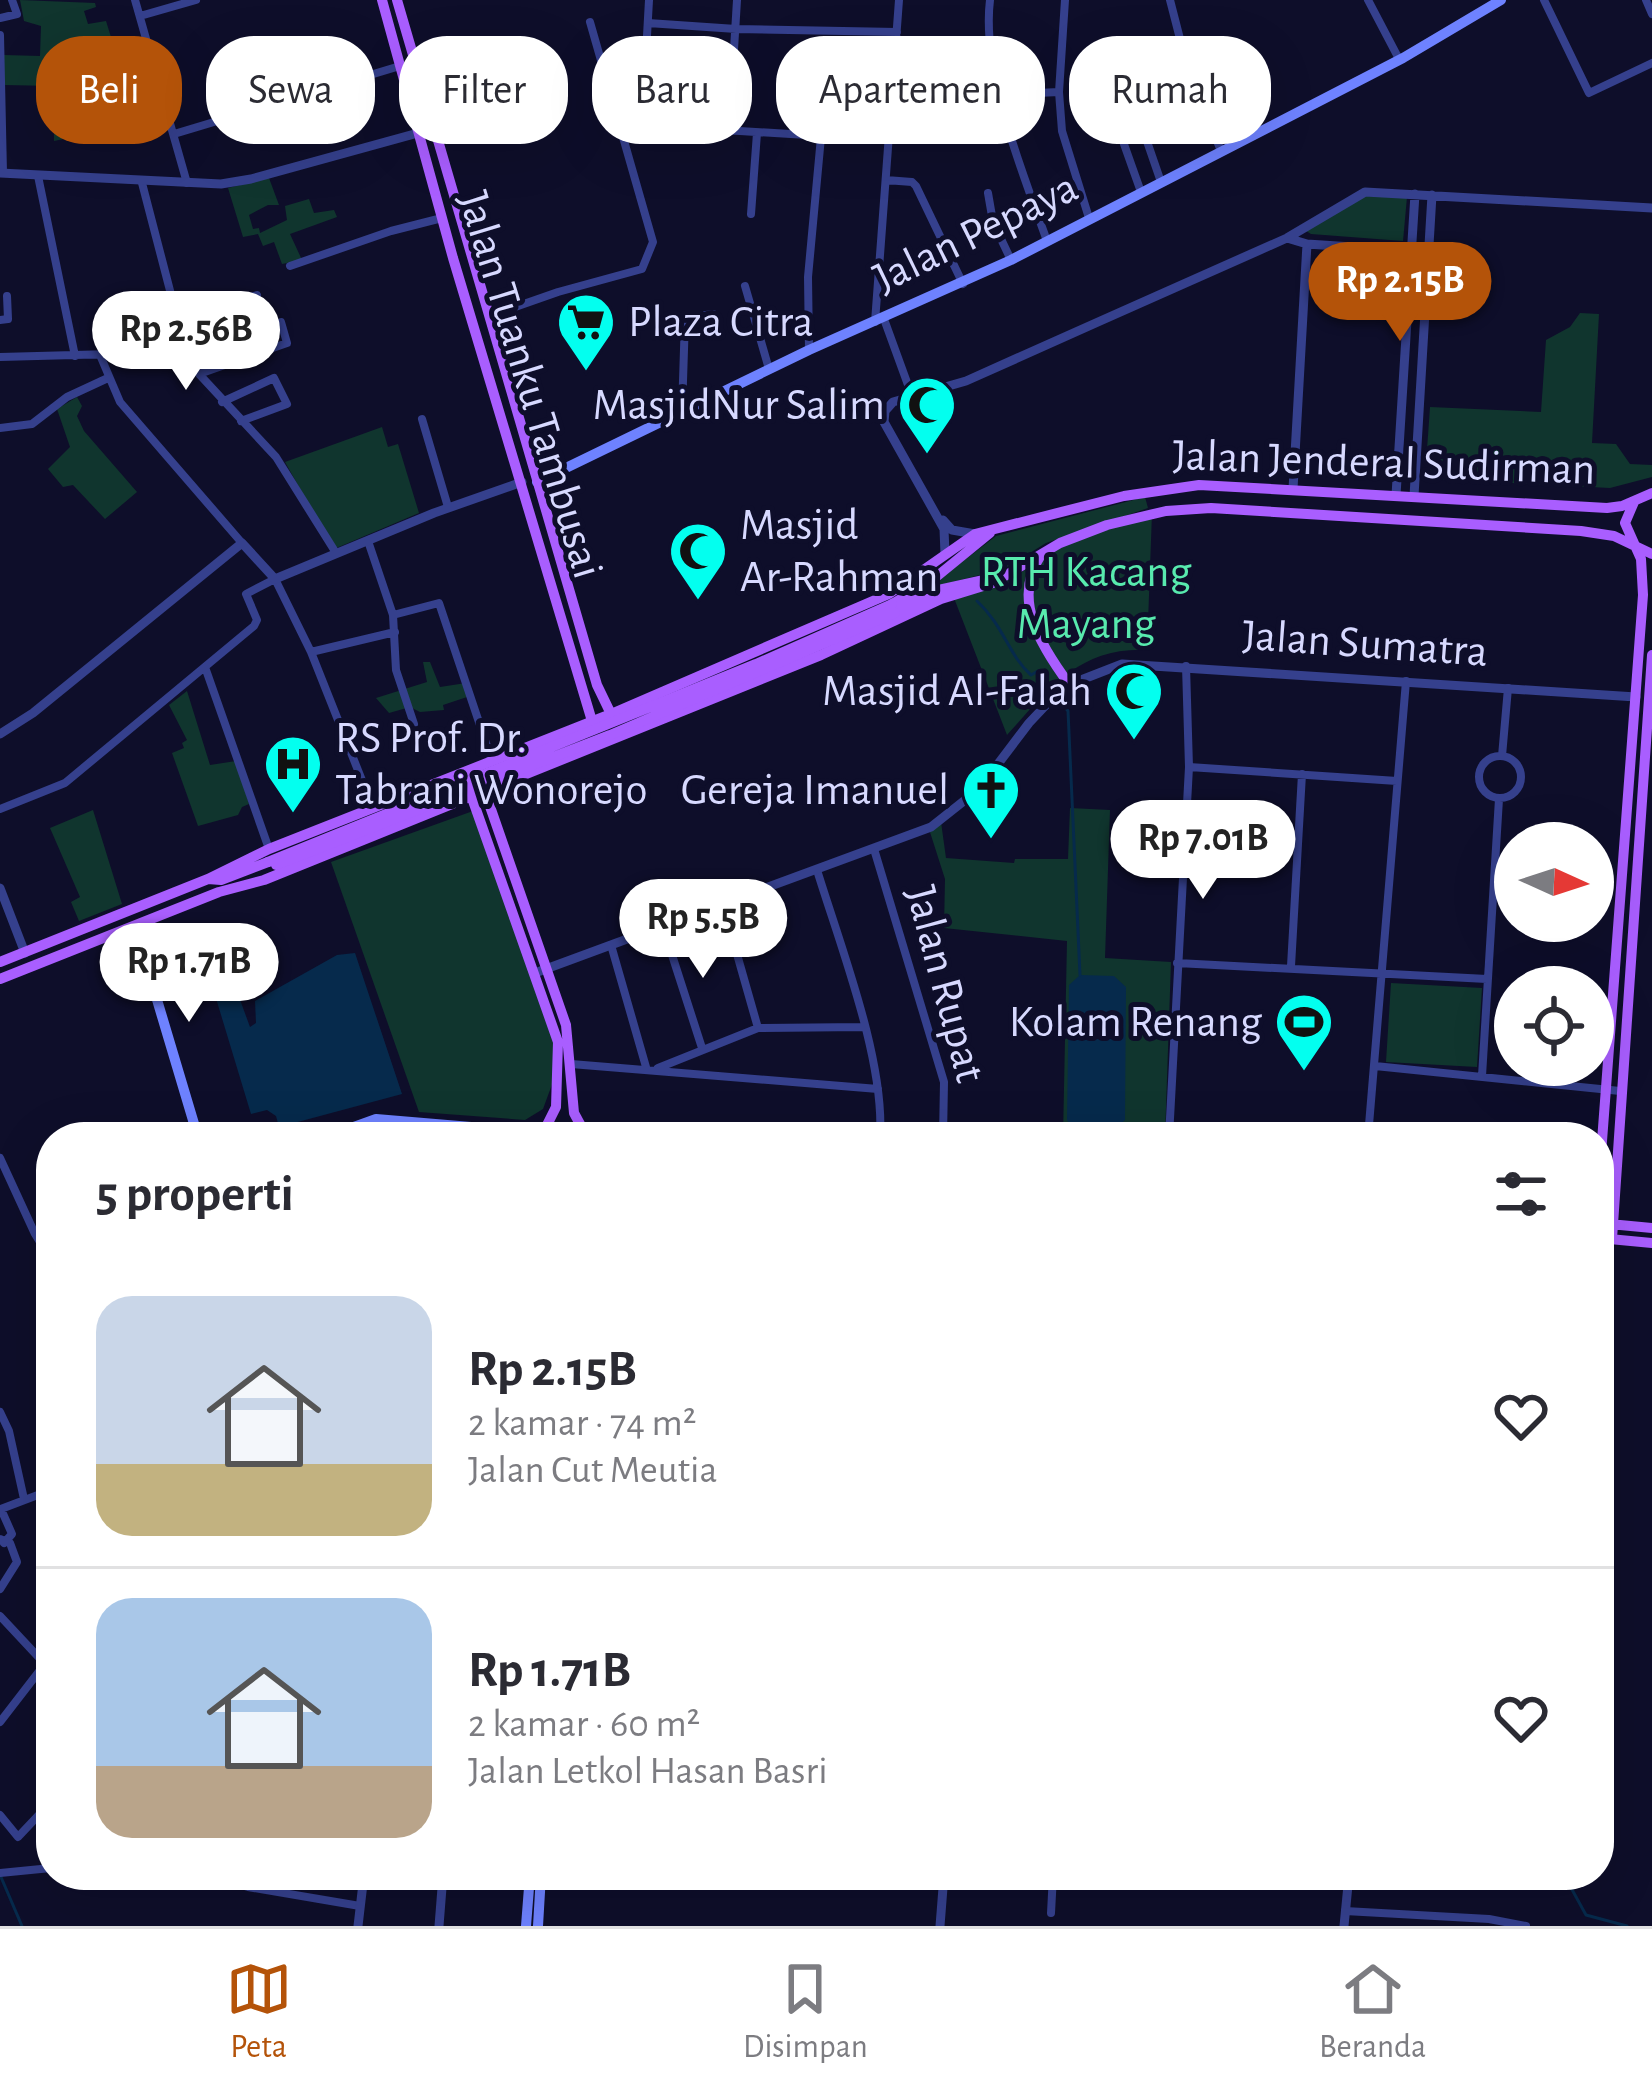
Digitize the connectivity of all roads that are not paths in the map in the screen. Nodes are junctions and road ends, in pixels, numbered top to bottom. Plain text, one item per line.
1 (12, 0) edge
2 (135, 0) edge
3 (382, 0) edge
4 (397, 0) edge
5 (649, 0) edge
6 (737, 0) edge
7 (899, 0) edge
8 (990, 0) edge
9 (1064, 0) edge
10 (1170, 0) edge
11 (1368, 0) edge
12 (1501, 0) edge
13 (1544, 0) edge
14 (1646, 0) edge
15 (192, 1) edge
16 (1652, 14) edge
17 (140, 16) junction
18 (0, 18) edge
19 (590, 22) dead end
20 (648, 23) junction
21 (736, 29) junction
22 (897, 32) junction
23 (0, 35) edge
24 (146, 36) edge
25 (594, 36) edge
26 (647, 36) edge
27 (736, 36) edge
28 (897, 36) edge
29 (1, 46) edge
30 (1400, 59) junction
31 (399, 62) edge
32 (1652, 63) edge
33 (399, 66) edge
34 (1059, 92) junction
35 (1045, 93) edge
36 (182, 132) edge
37 (752, 133) edge
38 (757, 133) junction
39 (776, 134) edge
40 (399, 138) edge
41 (177, 144) edge
42 (421, 144) edge
43 (625, 144) edge
44 (820, 144) edge
45 (889, 144) edge
46 (1124, 144) edge
47 (1148, 144) edge
48 (1222, 153) junction
49 (2, 173) edge
50 (38, 176) junction
51 (886, 180) junction
52 (1161, 182) junction
53 (142, 183) junction
54 (187, 184) junction
55 (1141, 192) junction
56 (988, 193) dead end
57 (1414, 194) junction
58 (1432, 195) junction
59 (1652, 208) edge
60 (752, 214) dead end
61 (442, 218) junction
62 (1089, 218) junction
63 (1287, 238) junction
64 (1047, 241) junction
65 (1306, 244) junction
66 (1411, 250) junction
67 (1428, 252) junction
68 (1011, 260) junction
69 (290, 266) dead end
70 (963, 284) junction
71 (745, 286) dead end
72 (257, 295) dead end
73 (8, 296) dead end
74 (713, 314) dead end
75 (489, 316) junction
76 (0, 320) edge
77 (177, 320) junction
78 (880, 321) junction
79 (281, 322) dead end
80 (809, 350) junction
81 (186, 352) junction
82 (100, 355) junction
83 (75, 356) junction
84 (0, 357) edge
85 (769, 369) junction
86 (199, 374) junction
87 (108, 378) junction
88 (912, 396) junction
89 (222, 402) junction
90 (682, 412) junction
91 (422, 419) dead end
92 (241, 421) junction
93 (0, 428) edge
94 (521, 482) junction
95 (537, 482) junction
96 (1293, 489) junction
97 (1652, 494) edge
98 (1396, 495) junction
99 (1414, 496) junction
100 (1638, 499) junction
101 (929, 502) junction
102 (448, 507) junction
103 (993, 532) junction
104 (975, 534) junction
105 (368, 541) junction
106 (242, 542) junction
107 (1636, 547) junction
108 (1043, 552) junction
109 (336, 553) junction
110 (1652, 554) edge
111 (944, 559) junction
112 (1010, 573) junction
113 (275, 579) junction
114 (932, 586) junction
115 (393, 615) junction
116 (395, 632) junction
117 (311, 652) junction
118 (1652, 655) edge
119 (730, 664) junction
120 (1186, 666) junction
121 (205, 668) junction
122 (1406, 681) junction
123 (1069, 684) junction
124 (1508, 687) junction
125 (738, 689) junction
126 (1636, 697) junction
127 (611, 714) junction
128 (592, 721) junction
129 (414, 724) dead end
130 (0, 734) edge
131 (611, 735) junction
132 (1639, 745) junction
133 (1502, 756) junction
134 (492, 761) junction
135 (1189, 767) junction
136 (1302, 774) junction
137 (1397, 781) junction
138 (421, 789) junction
139 (479, 795) junction
140 (1499, 799) junction
141 (0, 808) edge
142 (373, 808) junction
143 (874, 849) junction
144 (1630, 857) junction
145 (1652, 858) edge
146 (269, 859) junction
147 (817, 870) junction
148 (0, 888) edge
149 (219, 892) junction
150 (723, 905) junction
151 (135, 926) junction
152 (663, 927) junction
153 (611, 945) junction
154 (25, 953) junction
155 (0, 962) edge
156 (1177, 963) junction
157 (1291, 966) junction
158 (541, 971) junction
159 (1382, 974) junction
160 (0, 979) edge
161 (1487, 979) junction
162 (863, 1027) junction
163 (758, 1028) junction
164 (702, 1048) junction
165 (571, 1064) junction
166 (1375, 1066) junction
167 (651, 1068) junction
168 (1482, 1076) junction
169 (878, 1089) junction
170 (1614, 1090) junction
171 (194, 1122) edge
172 (368, 1122) edge
173 (412, 1122) edge
174 (548, 1122) edge
175 (578, 1122) edge
176 (879, 1122) edge
177 (943, 1122) edge
178 (1170, 1122) edge
179 (1370, 1122) edge
180 (1609, 1122) edge
181 (1614, 1122) edge
182 (0, 1158) edge
183 (1614, 1224) edge
184 (1652, 1228) edge
185 (35, 1234) edge
186 (1614, 1239) edge
187 (1652, 1243) edge
188 (0, 1412) edge
189 (36, 1495) edge
190 (24, 1499) junction
191 (2, 1541) edge
192 (0, 1589) edge
193 (0, 1616) edge
194 (36, 1649) edge
195 (36, 1675) edge
196 (0, 1721) edge
197 (0, 1815) edge
198 (36, 1818) edge
199 (36, 1871) edge
200 (0, 1873) edge
201 (289, 1890) edge
202 (362, 1890) edge
203 (442, 1890) edge
204 (533, 1890) edge
205 (537, 1890) edge
206 (943, 1890) edge
207 (1053, 1890) edge
208 (1346, 1890) edge
209 (534, 1898) junction
210 (360, 1906) junction
211 (1345, 1911) junction
212 (1051, 1913) dead end
213 (358, 1926) edge
214 (439, 1926) edge
215 (526, 1926) edge
216 (538, 1926) edge
217 (940, 1926) edge
218 (1344, 1926) edge
219 (1526, 1926) edge

1 - 18 street
2 - 17 street
3 - 31 main road, Jalan Tuanku Tambusai
4 - 75 main road, Jalan Tuanku Tambusai
5 - 20 street
6 - 21 street
7 - 22 street
8 - 64 street
9 - 34 street
10 - 48 street
11 - 30 street
12 - 30 main road, Jalan Pepaya
13 - 32 street
14 - 16 street
15 - 17 street
17 - 24 street
19 - 25 street
20 - 21 street
20 - 26 street
21 - 22 street
21 - 27 street
22 - 28 street
23 - 29 street
29 - 49 street
30 - 48 main road, Jalan Pepaya
33 - 36 street
34 - 35 street
34 - 62 street
37 - 38 street
38 - 39 street
38 - 60 street
40 - 54 street
41 - 54 street
42 - 61 main road, Jalan Tuanku Tambusai
43 - 75 street
44 - 80 street
45 - 51 street
46 - 55 street
47 - 52 street
48 - 52 main road, Jalan Pepaya
49 - 50 street
50 - 53 street
50 - 83 street
51 - 70 street
51 - 78 street
52 - 55 main road, Jalan Pepaya
53 - 54 street
53 - 77 street
55 - 62 main road, Jalan Pepaya
56 - 68 street
57 - 58 street
57 - 63 street
57 - 66 street
58 - 59 street
58 - 67 street
61 - 69 street
61 - 94 main road, Jalan Tuanku Tambusai
62 - 64 main road, Jalan Pepaya
63 - 65 street
63 - 88 street
64 - 68 main road, Jalan Pepaya
65 - 66 street
65 - 96 street
66 - 67 street
66 - 98 street
67 - 99 street
68 - 70 main road, Jalan Pepaya
70 - 78 main road, Jalan Pepaya
71 - 85 street
72 - 77 street
73 - 76 street
74 - 90 street
75 - 95 main road, Jalan Tuanku Tambusai
77 - 81 street
78 - 80 main road, Jalan Pepaya
78 - 88 street
79 - 86 street
80 - 85 main road, Jalan Pepaya
81 - 82 street
81 - 86 street
82 - 83 street
82 - 87 street
83 - 84 street
85 - 90 main road, Jalan Pepaya
86 - 89 street
87 - 93 street
87 - 106 street
88 - 101 street
89 - 92 street
89 - 92 street
90 - 95 main road, Jalan Pepaya
91 - 102 street
92 - 109 street
94 - 102 street
94 - 128 main road, Jalan Tuanku Tambusai
95 - 127 main road, Jalan Tuanku Tambusai
96 - 98 main road, Jalan Jenderal Sudirman
96 - 103 main road, Jalan Jenderal Sudirman
97 - 100 main road, Jalan Jenderal Sudirman
98 - 99 main road, Jalan Jenderal Sudirman
99 - 100 main road, Jalan Jenderal Sudirman
100 - 107 main road
101 - 104 street
101 - 111 street
102 - 105 street
103 - 104 main road, Jalan Jenderal Sudirman
103 - 114 main road
104 - 111 main road
105 - 109 street
105 - 115 street
106 - 113 street
106 - 130 street
107 - 108 main road, Jalan Jenderal Sudirman
107 - 110 main road, Jalan Jenderal Sudirman
107 - 126 main road
108 - 112 main road, Jalan Jenderal Sudirman
108 - 123 main road
109 - 113 street
111 - 119 main road
112 - 114 main road
112 - 125 main road, Jalan Jenderal Sudirman
113 - 117 street
113 - 121 street
114 - 146 main road, bridge
115 - 116 street
115 - 134 street
116 - 117 street
116 - 129 street
117 - 142 street
118 - 132 main road
119 - 125 main road
119 - 127 main road
120 - 122 street, Jalan Sumatra
120 - 123 street, Jalan Sumatra
120 - 135 street
121 - 141 street
121 - 146 street
122 - 124 street, Jalan Sumatra
122 - 137 street
123 - 143 street, Jalan Sumatra
124 - 126 street, Jalan Sumatra
124 - 133 street
125 - 131 main road, Jalan Jenderal Sudirman
126 - 132 main road
127 - 128 main road
127 - 131 main road
128 - 131 main road
128 - 134 main road
131 - 139 main road, Jalan Jenderal Sudirman
132 - 144 main road
133 - 140 street
133 - 140 street
134 - 138 main road
135 - 136 street
135 - 156 street
136 - 137 street
136 - 157 street
137 - 159 street
138 - 139 main road
138 - 142 main road
139 - 149 main road, Jalan Jenderal Sudirman
139 - 158 main road
140 - 161 street
142 - 146 main road
143 - 147 street, Jalan Sumatra
143 - 177 street, Jalan Rupat
144 - 145 street
144 - 170 main road
146 - 149 main road
146 - 154 main road
147 - 150 street, Jalan Sumatra
147 - 162 street
148 - 154 street
149 - 151 main road, Jalan Jenderal Sudirman
150 - 152 street, Jalan Sumatra
150 - 163 street
151 - 160 main road, Jalan Jenderal Sudirman
151 - 171 main road
152 - 153 street, Jalan Sumatra
152 - 164 street
153 - 158 street, Jalan Sumatra
153 - 167 street
154 - 155 main road
156 - 157 street
156 - 178 street
157 - 159 street
158 - 165 main road
158 - 174 main road
159 - 161 street
159 - 166 street
161 - 168 street
162 - 163 street
162 - 169 street
163 - 164 street
164 - 167 street
165 - 167 street
165 - 175 main road
166 - 168 street
166 - 179 street
167 - 169 street
168 - 170 street
169 - 176 street
170 - 180 main road
170 - 181 main road
172 - 173 main road
182 - 185 street
183 - 184 main road
186 - 187 main road
188 - 190 street
189 - 190 street
190 - 191 street
191 - 192 street
193 - 194 street
195 - 196 street
197 - 198 street
199 - 200 street
201 - 210 street
202 - 210 street
203 - 214 street
204 - 209 main road
205 - 209 main road
206 - 217 street
207 - 212 street
208 - 211 street
209 - 215 main road
209 - 216 main road
210 - 213 street
211 - 218 street
211 - 219 street

